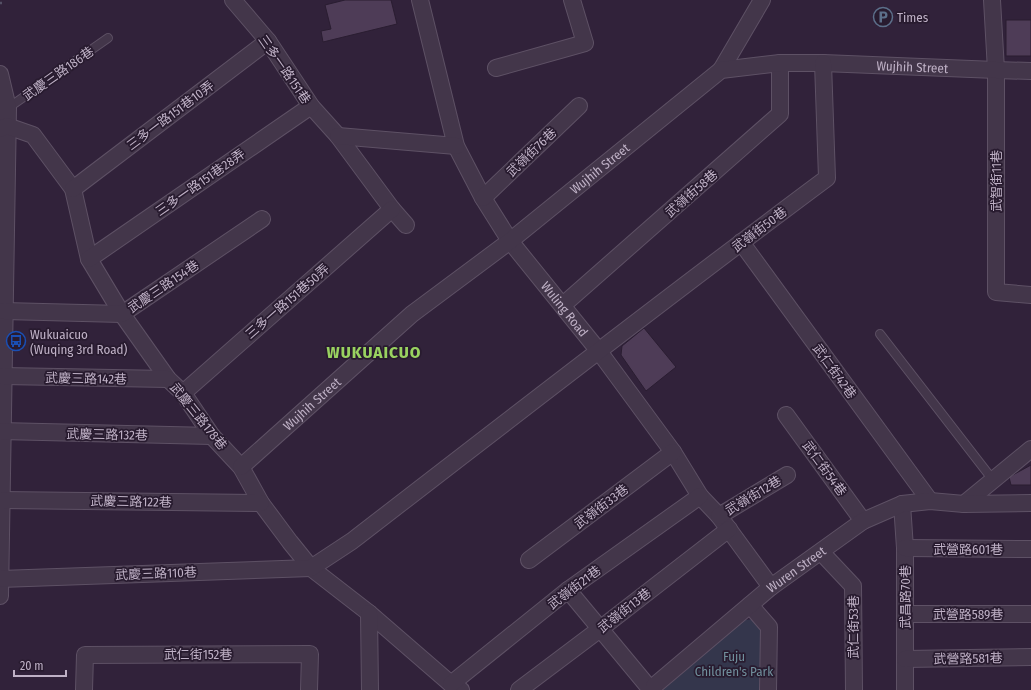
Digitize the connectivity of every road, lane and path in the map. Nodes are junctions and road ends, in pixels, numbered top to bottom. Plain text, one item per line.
1 (233, 0) edge
2 (420, 0) edge
3 (572, 0) edge
4 (762, 0) edge
5 (992, 0) edge
6 (108, 38) dead end
7 (268, 42) junction
8 (780, 63) junction
9 (823, 63) junction
10 (496, 68) dead end
11 (721, 70) junction
12 (996, 70) junction
13 (1031, 71) edge
14 (0, 74) edge
15 (311, 106) junction
16 (579, 106) dead end
17 (8, 108) junction
18 (4, 127) edge
19 (338, 136) junction
20 (456, 146) junction
21 (73, 189) junction
22 (483, 198) junction
23 (392, 209) junction
24 (262, 219) dead end
25 (406, 225) dead end
26 (3, 227) edge
27 (510, 241) junction
28 (741, 242) junction
29 (88, 259) junction
30 (1031, 296) edge
31 (563, 305) junction
32 (4, 311) junction
33 (122, 314) junction
34 (880, 334) dead end
35 (598, 350) junction
36 (3, 376) junction
37 (168, 379) junction
38 (183, 393) junction
39 (786, 415) dead end
40 (1, 431) edge
41 (212, 436) junction
42 (1031, 449) edge
43 (673, 452) junction
44 (241, 467) junction
45 (787, 475) dead end
46 (993, 480) junction
47 (700, 496) junction
48 (1, 500) junction
49 (930, 501) junction
50 (261, 503) junction
51 (1031, 503) edge
52 (902, 504) junction
53 (964, 504) junction
54 (719, 516) junction
55 (863, 521) junction
56 (729, 529) junction
57 (905, 548) junction
58 (1031, 549) edge
59 (821, 552) junction
60 (528, 560) dead end
61 (311, 568) junction
62 (0, 579) edge
63 (771, 587) junction
64 (568, 590) junction
65 (0, 596) edge
66 (750, 605) junction
67 (369, 613) junction
68 (905, 614) junction
69 (1031, 614) edge
70 (600, 629) junction
71 (1031, 657) edge
72 (905, 659) junction
73 (450, 688) edge
74 (84, 690) edge
75 (309, 690) edge
76 (370, 690) edge
77 (519, 690) edge
78 (652, 690) edge
79 (768, 690) edge
80 (854, 690) edge
81 (905, 690) edge

1 - 7 street, 三多一路151巷
2 - 20 street, Wuling Road
3 - 10 street
4 - 11 street
5 - 12 street, 武智街11巷
6 - 17 lane, 武慶三路186巷
7 - 15 street, 三多一路151巷
7 - 21 street, 三多一路151巷10弄
8 - 9 street, Wujhih Street
8 - 11 street, Wujhih Street
8 - 31 street, 武嶺街58巷
9 - 12 street, Wujhih Street
9 - 28 street, 武嶺街50巷
11 - 27 street, Wujhih Street
12 - 13 street, Wujhih Street
12 - 30 street, 武智街11巷
14 - 17 street
15 - 19 street, 三多一路151巷
15 - 29 street, 三多一路151巷28弄
16 - 22 street, 武嶺街76巷
17 - 18 street
18 - 21 street, 武慶三路178巷
18 - 26 street
19 - 20 street
19 - 23 street, 三多一路151巷
20 - 22 street, Wuling Road
21 - 29 street, 武慶三路178巷
22 - 27 street, Wuling Road
23 - 25 street, 三多一路151巷
23 - 38 street, 三多一路151巷50弄
24 - 33 street, 武慶三路154巷
26 - 32 street
27 - 31 street, Wuling Road
27 - 44 street, Wujhih Street
28 - 35 street, 武嶺街50巷
28 - 49 street, 武仁街42巷
29 - 33 street, 武慶三路178巷
31 - 35 street, Wuling Road
32 - 33 street, 武慶三路154巷
32 - 36 street
33 - 37 street, 武慶三路178巷
34 - 46 lane
35 - 43 street, Wuling Road
35 - 61 street, 武嶺街50巷
36 - 37 street, 武慶三路142巷
36 - 40 street
37 - 38 street, 武慶三路178巷
38 - 41 street, 武慶三路178巷
39 - 55 street, 武仁街54巷
40 - 41 street, 武慶三路132巷
40 - 48 street
41 - 44 street, 武慶三路178巷
42 - 46 street
43 - 47 street, Wuling Road
43 - 60 street, 武嶺街33巷
44 - 50 street, 武慶三路178巷
45 - 54 street, 武嶺街12巷
46 - 53 street
47 - 54 street, Wuling Road
47 - 64 street, 武嶺街21巷
48 - 50 street, 武慶三路122巷
48 - 62 street
49 - 52 street, Wuren Street
49 - 53 street, Wuren Street
50 - 61 street, 武慶三路178巷
51 - 53 street, Wuren Street
52 - 55 street, Wuren Street
52 - 57 street, 武昌路70巷
54 - 56 street, Wuling Road
55 - 59 street, Wuren Street
56 - 63 street, Wuling Road
56 - 70 street, 武嶺街13巷
57 - 58 street, 武營路601巷
57 - 68 street, 武昌路70巷
59 - 63 street, Wuren Street
59 - 80 street, 武仁街53巷
61 - 62 street, 武慶三路110巷
61 - 67 street, 武慶三路178巷
62 - 65 street
63 - 66 street, Wuren Street
64 - 70 street
64 - 73 street, 武嶺街21巷
66 - 78 street, Wuren Street
66 - 79 street
67 - 73 street, 武慶三路178巷
67 - 76 street
68 - 69 street, 武營路589巷
68 - 72 street, 武昌路70巷
70 - 77 street, 武嶺街13巷
70 - 78 street
71 - 72 street, 武營路581巷
72 - 81 street, 武昌路70巷
74 - 75 street, 武仁街152巷

